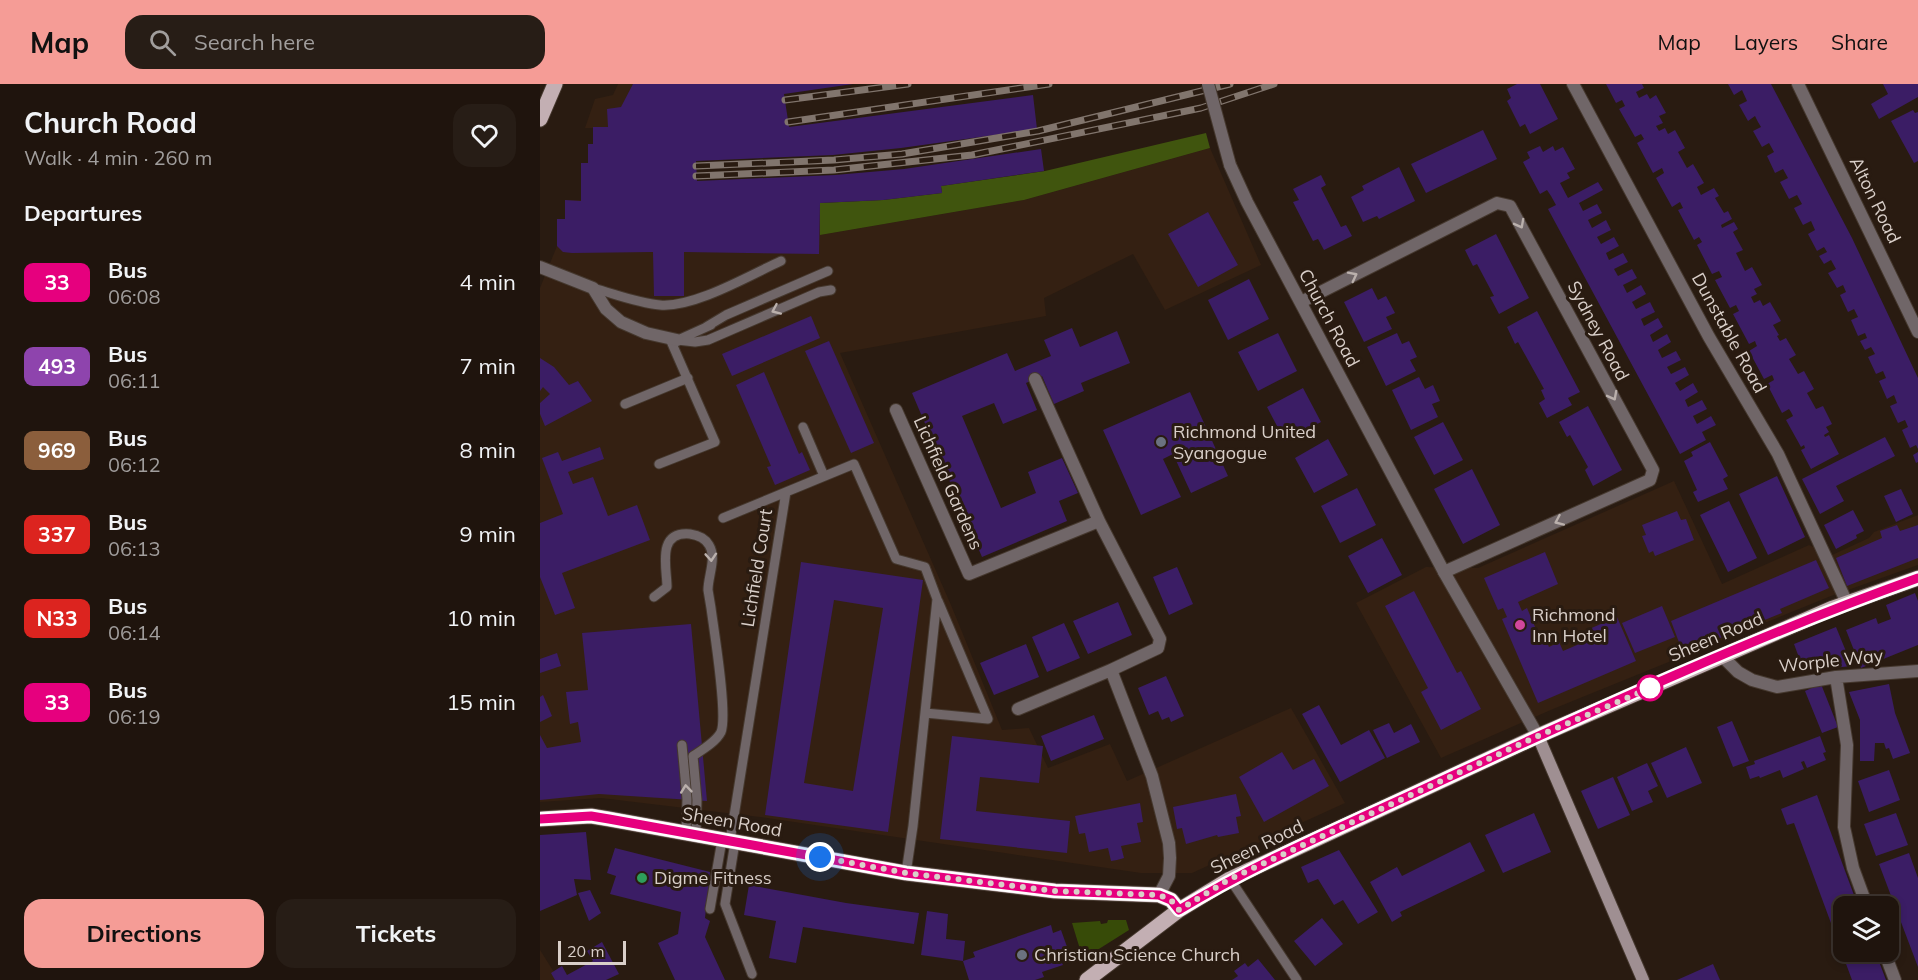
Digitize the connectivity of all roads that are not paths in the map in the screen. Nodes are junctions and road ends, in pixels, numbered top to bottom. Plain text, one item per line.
1 (555, 84) edge
2 (1208, 84) edge
3 (1573, 84) edge
4 (1798, 84) edge
5 (540, 118) edge
6 (781, 261) dead end
7 (540, 267) edge
8 (828, 271) dead end
9 (592, 288) junction
10 (831, 290) dead end
11 (1301, 302) junction
12 (1918, 332) edge
13 (674, 339) junction
14 (687, 378) junction
15 (1035, 379) dead end
16 (625, 404) dead end
17 (896, 410) dead end
18 (803, 427) dead end
19 (659, 464) dead end
20 (824, 476) junction
21 (786, 492) junction
22 (723, 518) dead end
23 (1099, 521) junction
24 (1444, 572) junction
25 (1918, 578) edge
26 (654, 597) dead end
27 (937, 599) junction
28 (1847, 603) junction
29 (1722, 656) junction
30 (1111, 670) junction
31 (1918, 670) edge
32 (1836, 677) junction
33 (1018, 709) dead end
34 (925, 713) junction
35 (1538, 736) junction
36 (682, 745) dead end
37 (540, 819) edge
38 (691, 834) junction
39 (729, 841) junction
40 (906, 873) junction
41 (1230, 879) junction
42 (1159, 895) junction
43 (1863, 896) edge
44 (710, 909) dead end
45 (1179, 910) junction
46 (1888, 962) edge
47 (752, 974) dead end
48 (1087, 980) edge
49 (1297, 980) edge
50 (1643, 980) edge
51 (1895, 980) edge

1 - 5 main road
2 - 11 street, Church Road, bridge
3 - 28 street, Dunstable Road
4 - 12 street, Alton Road
6 - 9 lane
7 - 9 street
8 - 13 lane
9 - 13 street
10 -> 13 lane
11 - 24 street, Church Road
11 -> 24 street, Sydney Road
13 - 14 lane
14 - 16 lane
14 - 19 lane
15 - 23 street
17 - 23 street, Lichfield Gardens
18 - 20 lane
20 - 21 lane, Lichfield Court
20 - 27 lane, Lichfield Court
21 - 22 lane
21 - 39 lane, Lichfield Court
23 - 30 street
24 - 35 street, Church Road
25 - 28 main road, Sheen Road
26 -> 38 lane
27 - 34 lane, Lichfield Court
27 - 34 lane
28 - 29 main road, Sheen Road
29 - 32 street, Worple Way
29 - 35 main road, Sheen Road
30 - 33 street
30 - 42 street
31 - 32 street, Worple Way
32 - 43 street
34 - 40 lane, Lichfield Court
35 - 41 main road, Sheen Road
35 - 50 main road, Church Road
38 -> 36 lane
37 - 38 main road, Sheen Road
38 - 39 main road, Sheen Road
39 - 40 main road, Sheen Road
39 - 44 lane
39 - 47 lane
40 - 42 main road, Sheen Road
41 - 45 main road, Sheen Road
41 - 49 lane
42 - 45 main road
45 - 48 main road, Sheen Road
46 - 51 street

